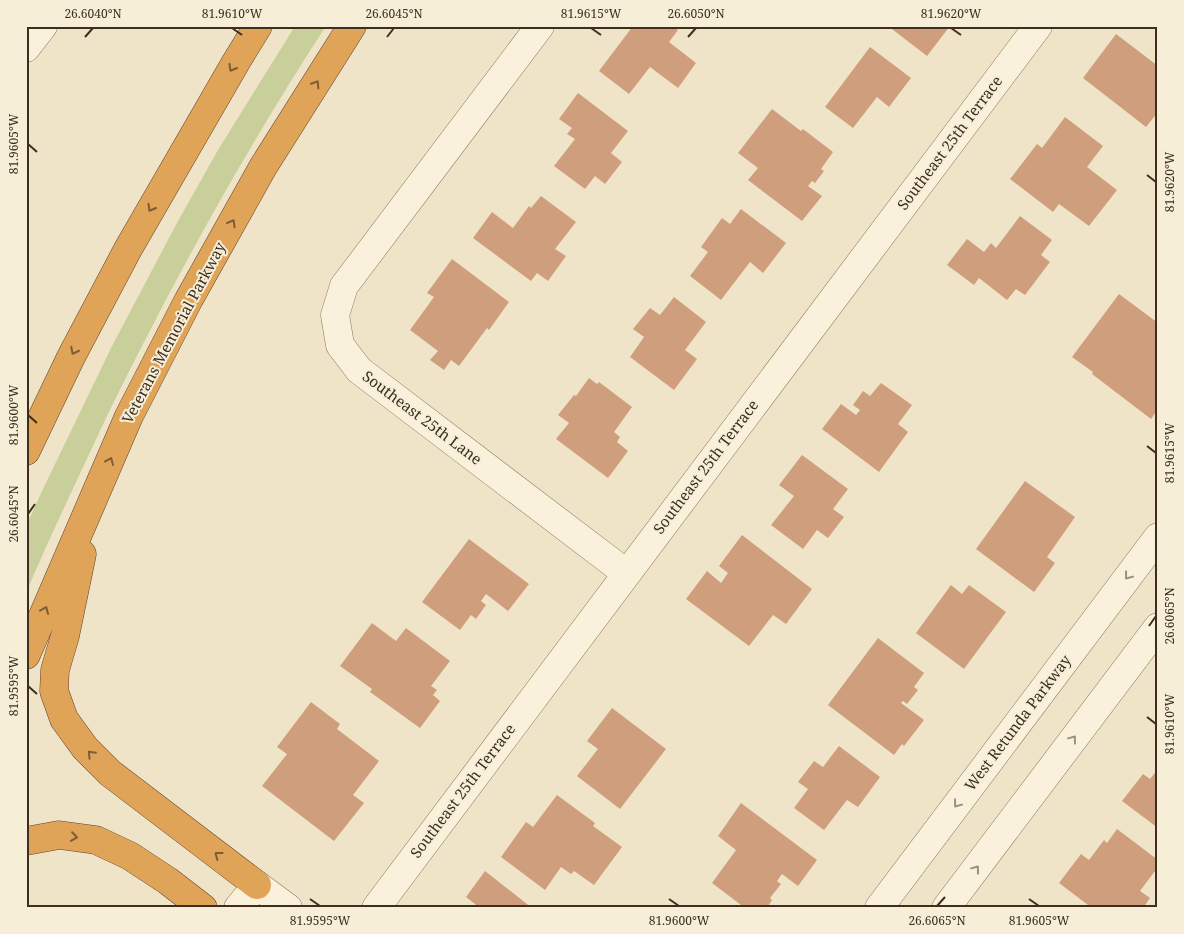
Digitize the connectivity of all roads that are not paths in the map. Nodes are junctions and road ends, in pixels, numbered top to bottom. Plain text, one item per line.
1 (43, 26) edge
2 (258, 26) edge
3 (352, 26) edge
4 (540, 26) edge
5 (1038, 26) edge
6 (26, 48) edge
7 (26, 451) edge
8 (95, 494) junction
9 (1158, 537) edge
10 (626, 573) junction
11 (1158, 627) edge
12 (26, 655) edge
13 (26, 841) edge
14 (257, 885) junction
15 (203, 908) edge
16 (238, 908) edge
17 (288, 908) edge
18 (376, 908) edge
19 (879, 908) edge
20 (946, 908) edge

1 - 6 street
2 -> 7 highway
8 -> 3 highway, Veterans Memorial Parkway
4 - 10 street, Southeast 25th Lane
5 - 10 street, Southeast 25th Terrace
12 -> 8 highway, Veterans Memorial Parkway
14 -> 8 highway
9 -> 19 street, West Retunda Parkway
10 - 18 street, Southeast 25th Terrace
20 -> 11 street
13 -> 15 highway
14 - 16 street
14 - 17 street

